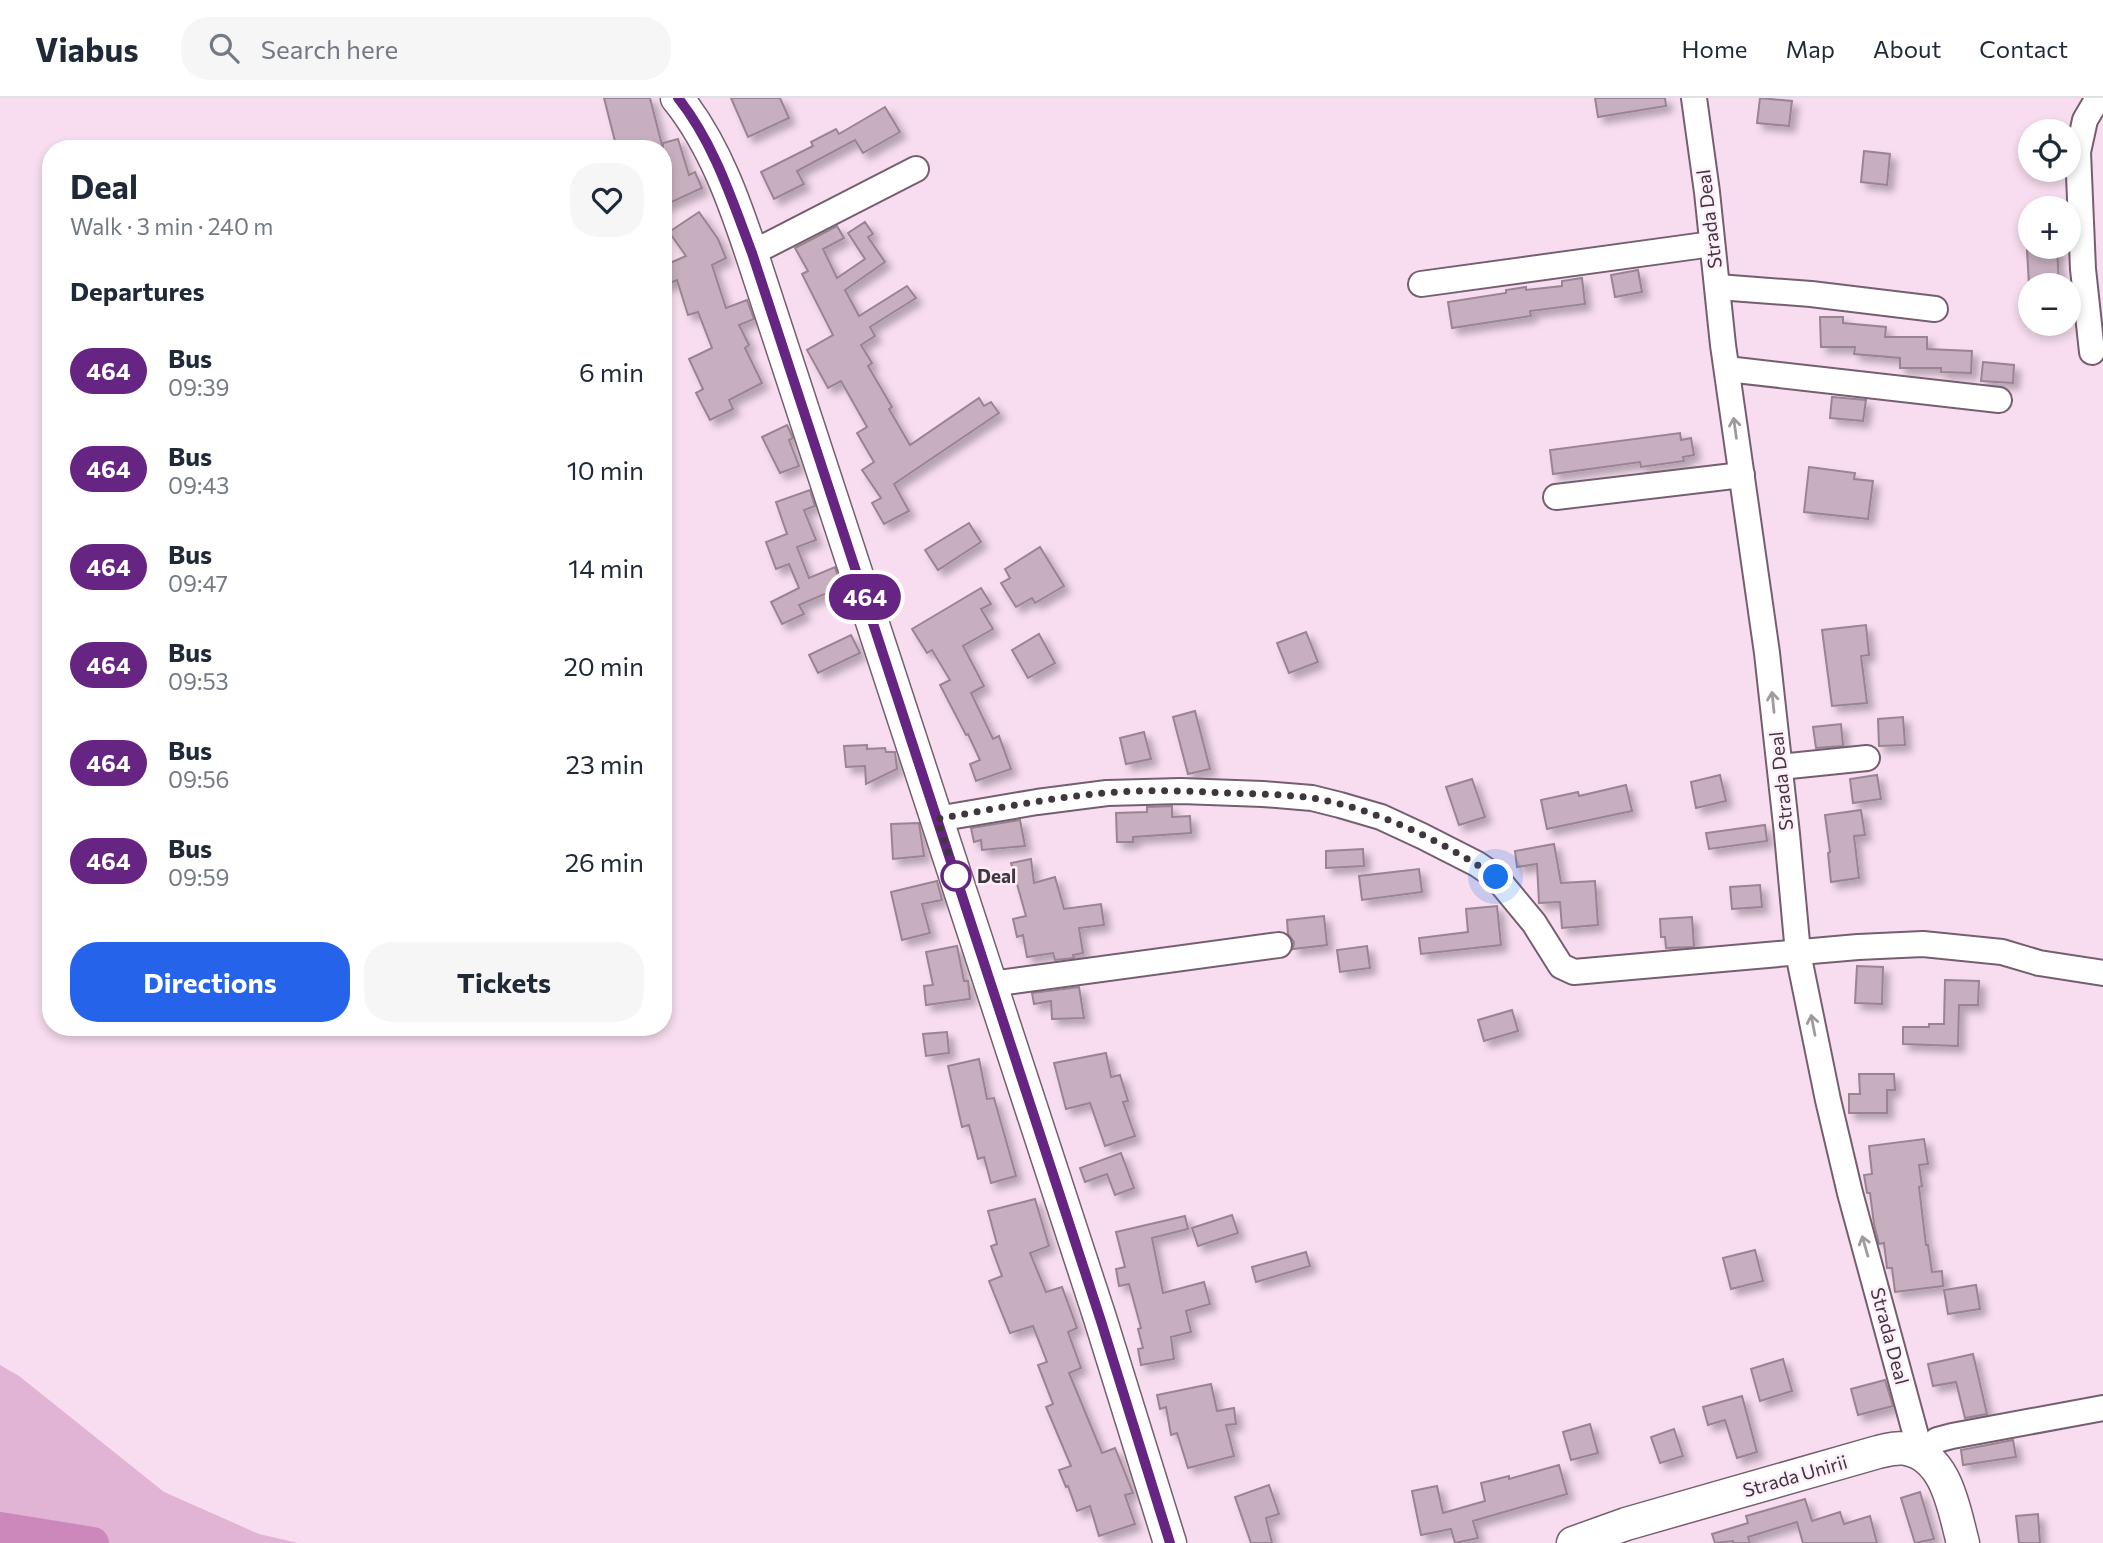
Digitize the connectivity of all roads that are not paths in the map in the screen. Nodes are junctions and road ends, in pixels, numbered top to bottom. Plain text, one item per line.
1 (677, 98) edge
2 (1694, 98) edge
3 (2098, 98) edge
4 (916, 169) dead end
5 (1712, 244) junction
6 (752, 253) junction
7 (1421, 284) dead end
8 (1718, 287) junction
9 (1935, 309) dead end
10 (2092, 352) dead end
11 (1727, 369) junction
12 (1999, 400) dead end
13 (1742, 475) junction
14 (1556, 497) dead end
15 (1867, 758) dead end
16 (1780, 767) junction
17 (937, 819) junction
18 (1279, 945) dead end
19 (1798, 953) junction
20 (2103, 973) edge
21 (991, 984) junction
22 (2103, 1408) edge
23 (1921, 1454) junction
24 (1170, 1543) edge
25 (1573, 1543) edge
26 (1963, 1543) edge

1 - 6 main road
2 - 5 street, Strada Deal
3 - 10 street
4 - 6 street
5 - 7 street
5 - 8 street, Strada Deal
6 - 17 main road
8 - 9 street
8 - 11 street, Strada Deal
11 - 12 street
13 -> 11 street, Strada Deal
13 - 14 street
16 -> 13 street, Strada Deal
15 - 16 street
16 - 19 street, Strada Deal
17 - 19 street
17 - 21 main road
18 - 21 street
19 - 20 street
23 -> 19 street, Strada Deal
21 - 24 main road
22 - 23 street
23 - 25 main road, Strada Unirii
23 - 26 main road

